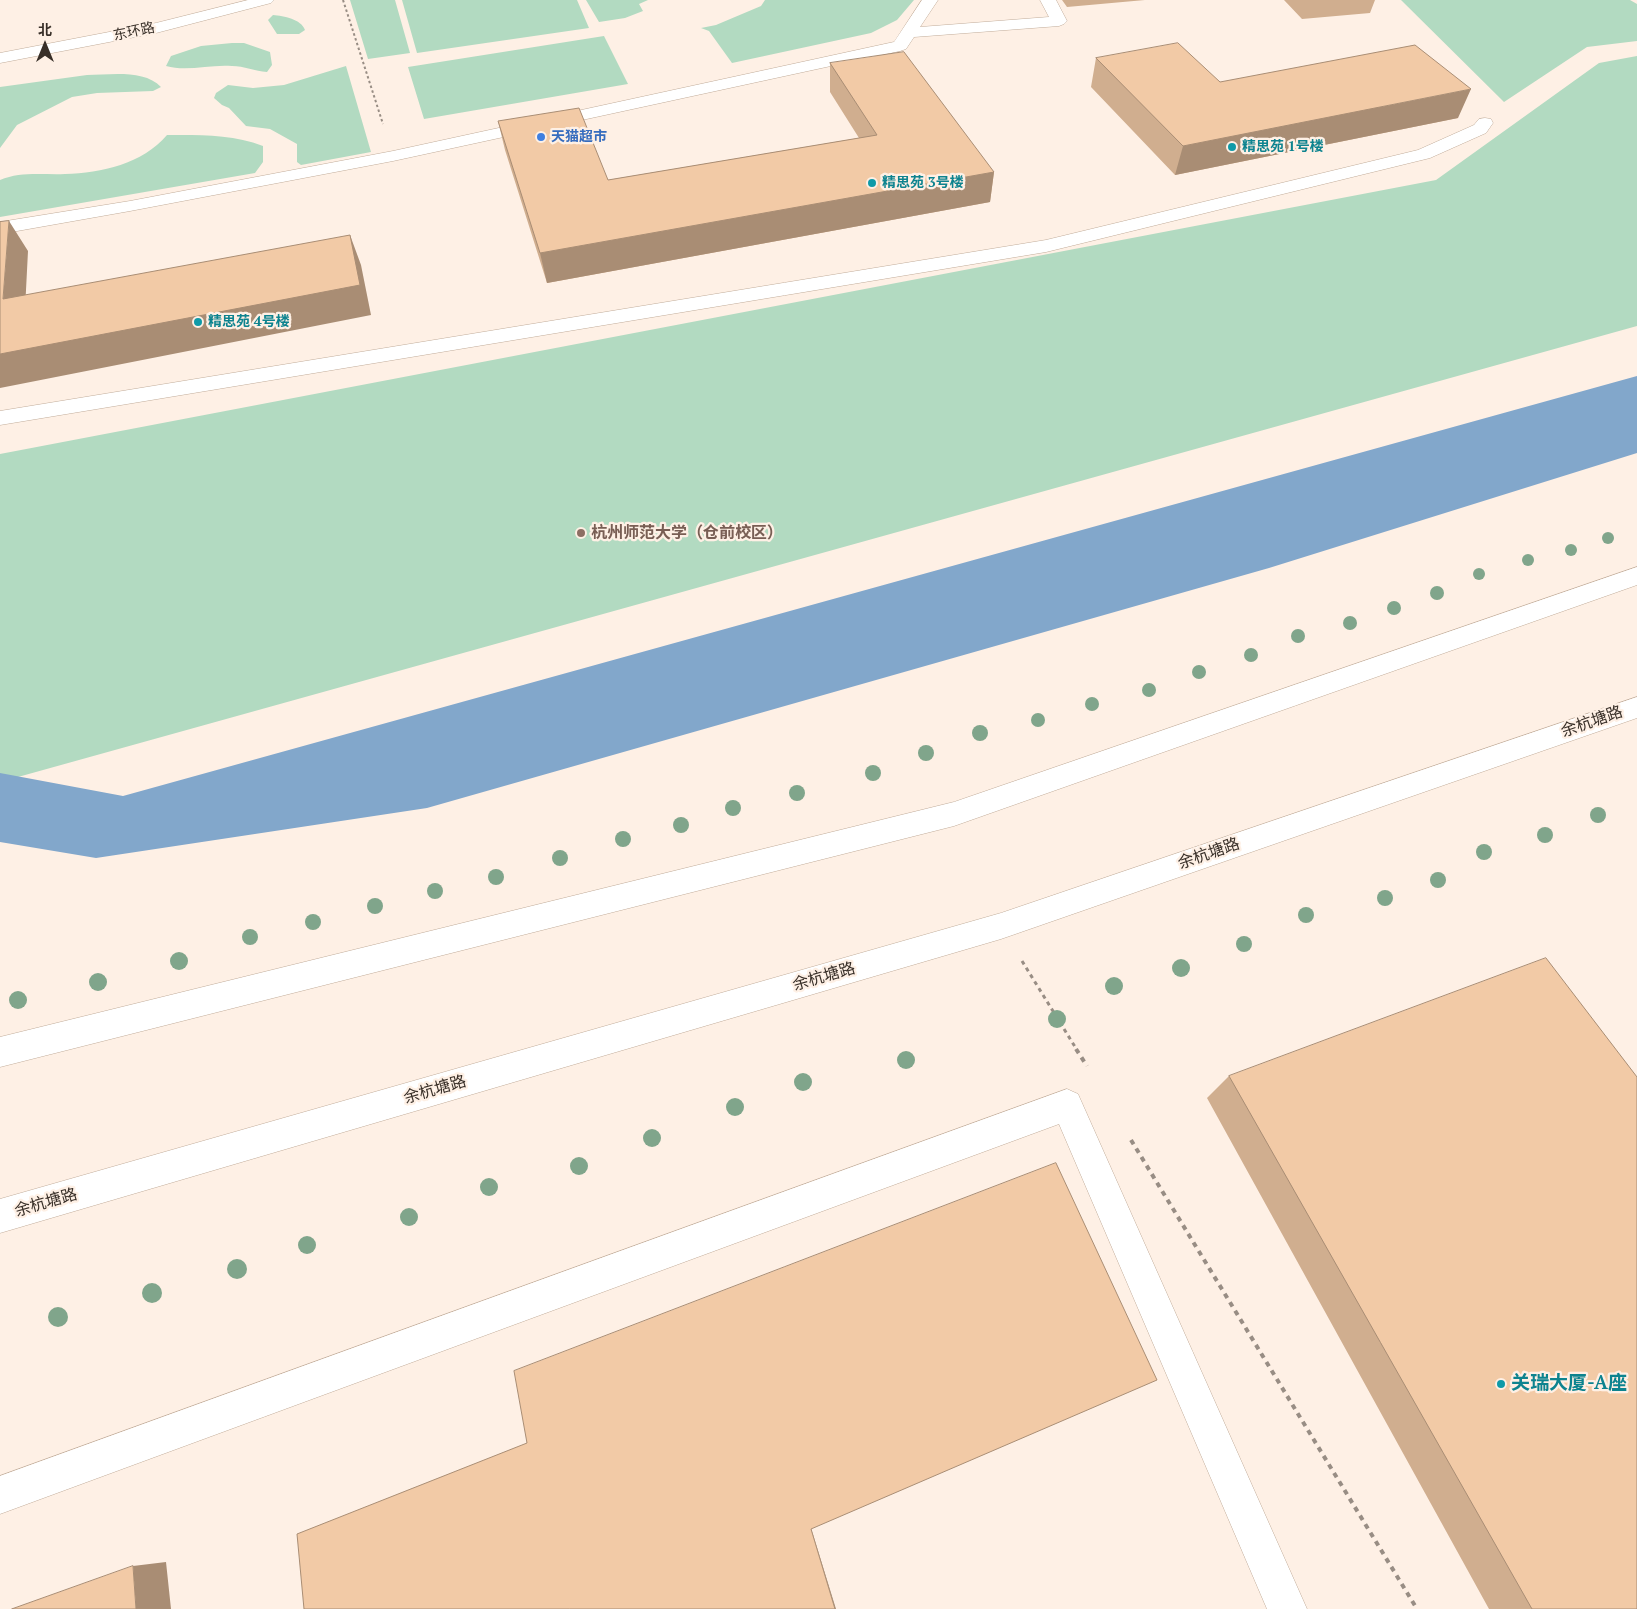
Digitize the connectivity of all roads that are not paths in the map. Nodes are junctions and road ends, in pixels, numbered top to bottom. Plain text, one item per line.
1 (266, 0) edge
2 (930, 0) edge
3 (1048, 0) edge
4 (908, 33) junction
5 (0, 58) edge
6 (1485, 123) dead end
7 (0, 228) edge
8 (0, 418) edge
9 (1637, 576) edge
10 (1637, 707) edge
11 (0, 1052) edge
12 (0, 1216) edge
13 (0, 1494) edge
14 (1287, 1609) edge

1 - 5 main road, 东环路
2 - 4 main road
3 - 4 main road
4 - 7 main road
6 - 8 main road
9 - 11 main road
10 - 12 main road, 余杭塘路
13 - 14 main road

